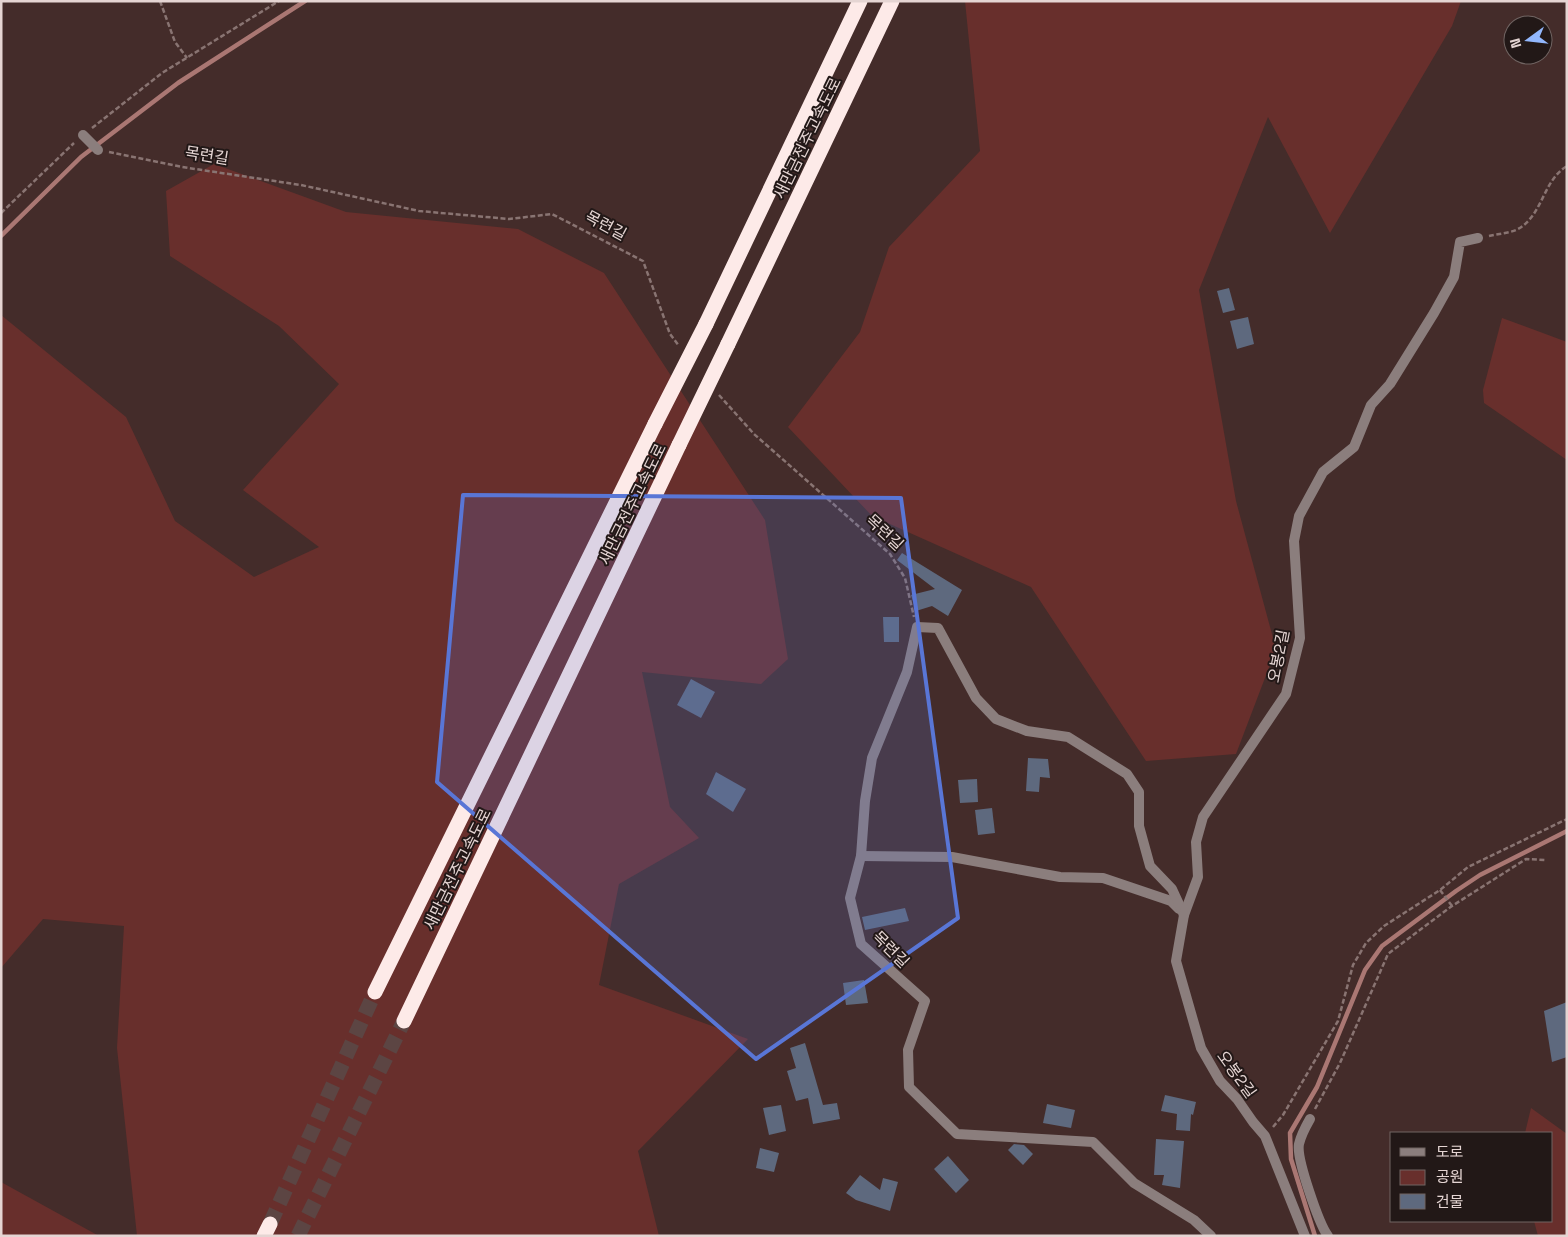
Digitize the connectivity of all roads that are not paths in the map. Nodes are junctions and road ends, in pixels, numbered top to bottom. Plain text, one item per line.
1 (860, 1) edge
2 (892, 1) edge
3 (86, 138) road end
4 (98, 150) road end
5 (1478, 238) road end
6 (861, 856) junction
7 (1184, 915) junction
8 (374, 992) tunnel mouth
9 (404, 1021) tunnel mouth
10 (1310, 1119) road end
11 (1211, 1236) edge
12 (1305, 1236) edge
13 (1328, 1236) edge

1 - 8 highway, 새만금전주고속도로, bridge
2 - 9 highway, 새만금전주고속도로, bridge
3 - 4 street
5 - 7 street, 오봉2길
6 - 7 street
6 - 7 street, 목련길
6 - 11 street, 목련길
7 - 12 street, 오봉2길
10 - 13 street

